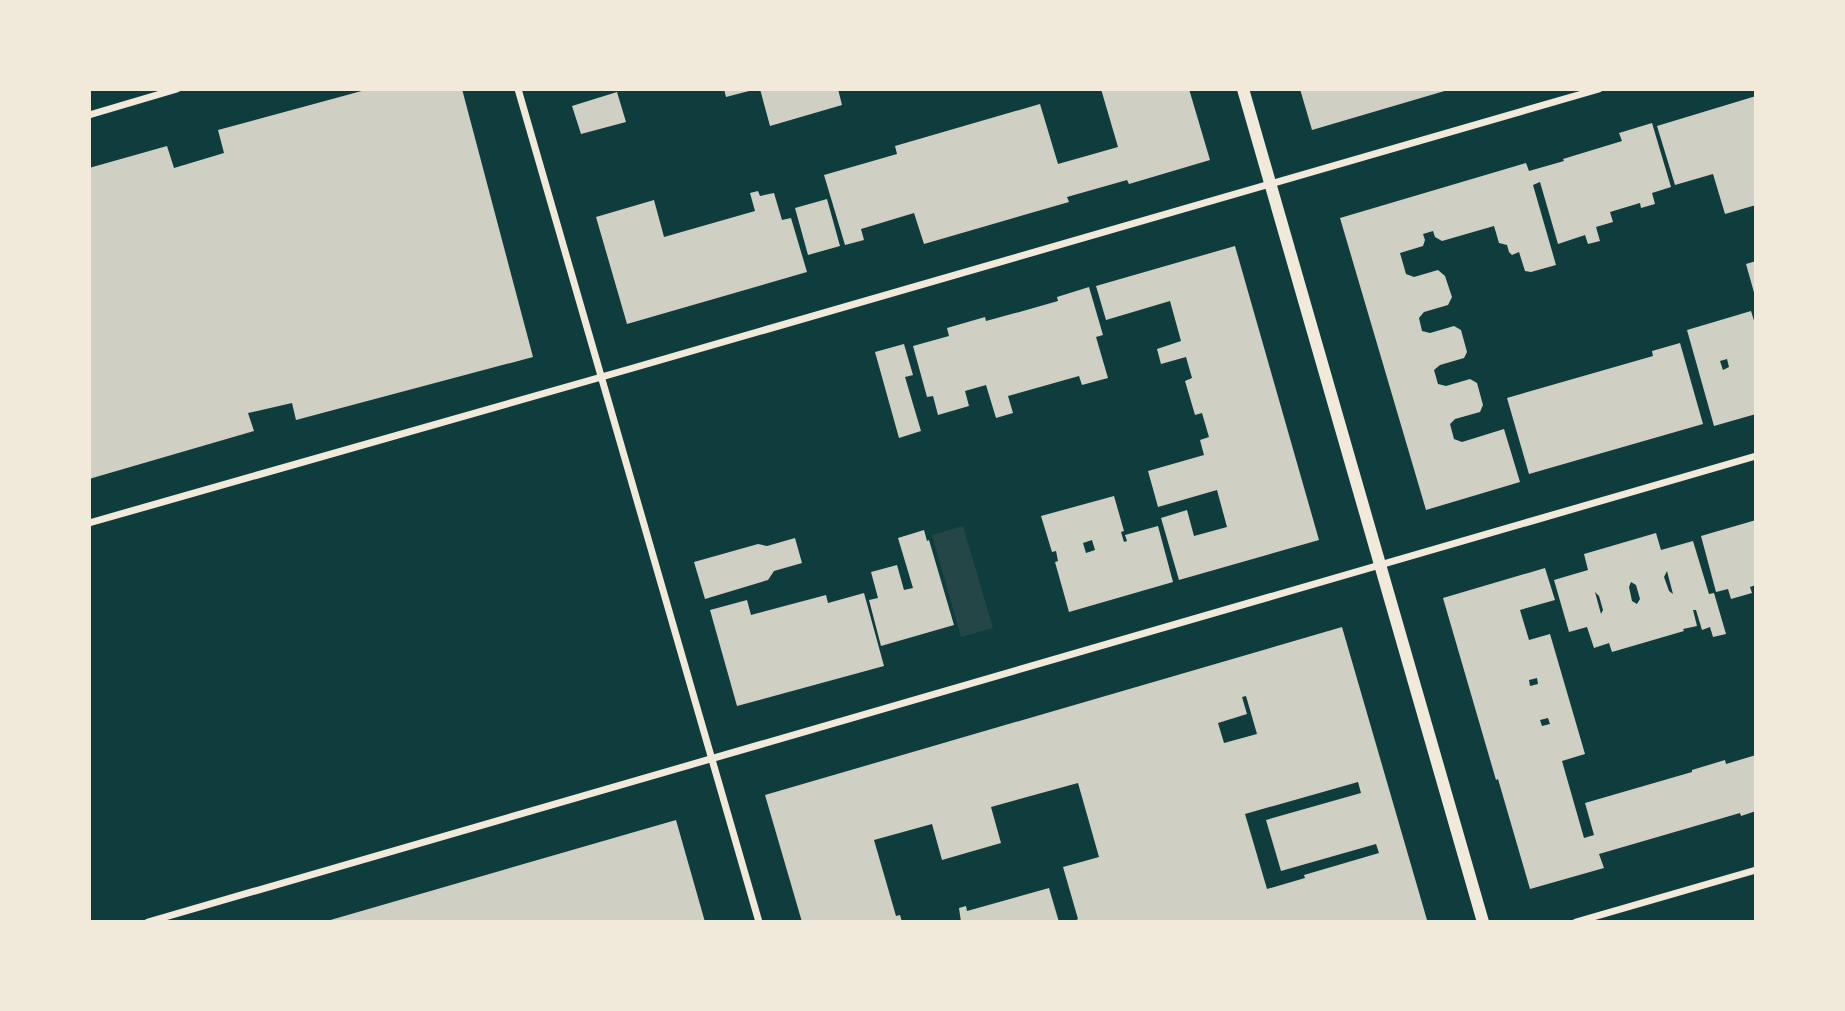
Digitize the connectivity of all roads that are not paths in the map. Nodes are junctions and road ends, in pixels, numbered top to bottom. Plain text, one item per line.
1 (177, 89) edge
2 (518, 89) edge
3 (1243, 89) edge
4 (1598, 89) edge
5 (89, 115) edge
6 (1270, 184) junction
7 (601, 377) junction
8 (1756, 456) edge
9 (89, 523) edge
10 (1381, 565) junction
11 (712, 759) junction
12 (1756, 870) edge
13 (148, 922) edge
14 (760, 922) edge
15 (1483, 922) edge
16 (1576, 922) edge

1 - 5 street
2 - 7 street
3 - 6 street
4 - 6 street
6 - 7 street
6 - 10 street
7 - 9 street
7 - 11 street
8 - 10 street
10 - 11 street
10 - 15 street
11 - 13 street
11 - 14 street
12 - 16 street

